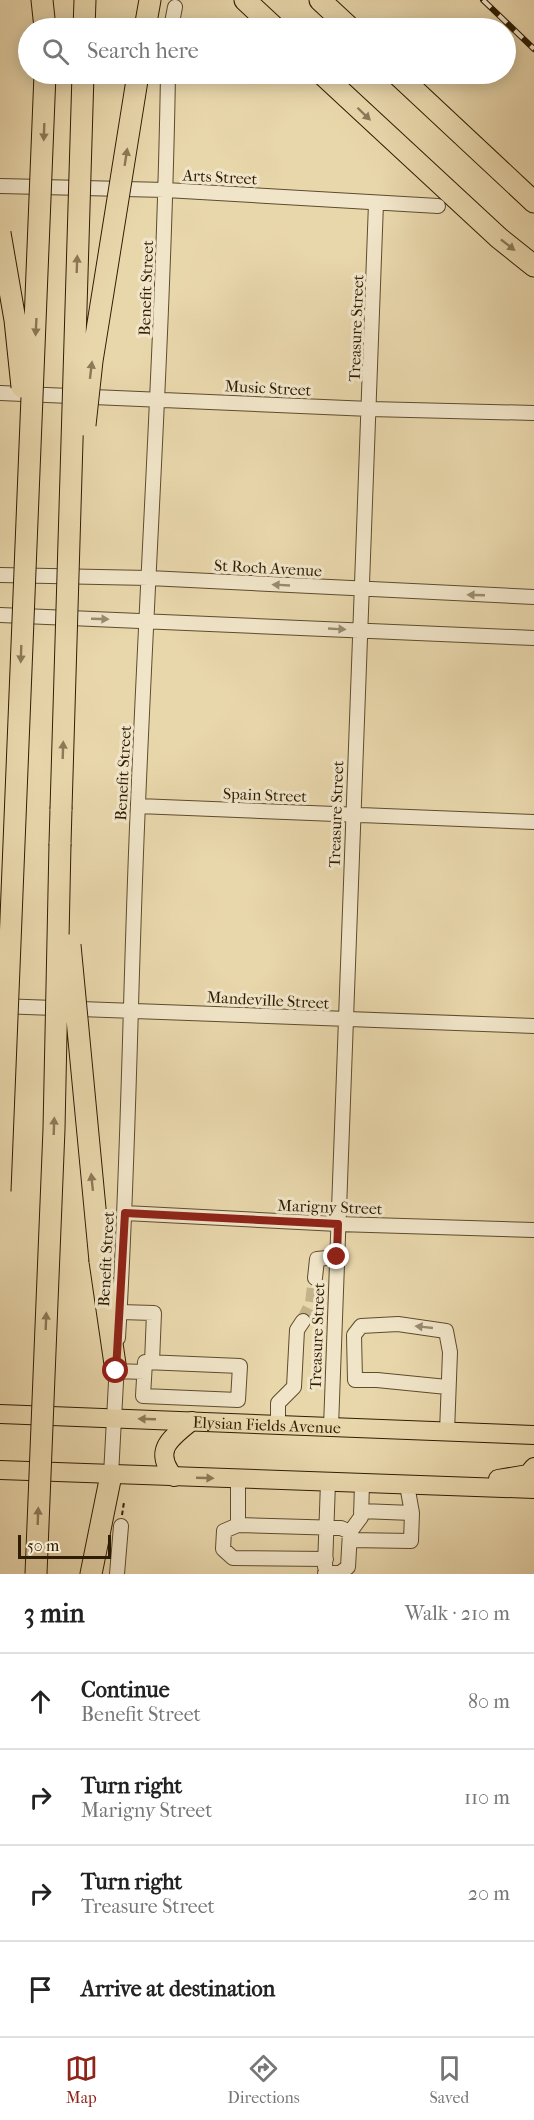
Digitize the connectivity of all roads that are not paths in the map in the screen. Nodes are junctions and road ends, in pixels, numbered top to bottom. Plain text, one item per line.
1 (42, 0) edge
2 (85, 0) edge
3 (245, 0) edge
4 (320, 0) edge
5 (149, 2) edge
6 (175, 7) dead end
7 (44, 18) edge
8 (84, 18) edge
9 (147, 18) edge
10 (173, 18) edge
11 (264, 18) edge
12 (339, 18) edge
13 (45, 84) edge
14 (82, 84) edge
15 (136, 84) edge
16 (168, 84) edge
17 (333, 84) edge
18 (408, 84) edge
19 (0, 186) edge
20 (166, 190) junction
21 (534, 202) edge
22 (376, 203) junction
23 (438, 206) dead end
24 (0, 233) edge
25 (534, 266) edge
26 (0, 393) edge
27 (159, 399) junction
28 (370, 409) junction
29 (534, 413) edge
30 (69, 554) junction
31 (0, 575) edge
32 (149, 578) junction
33 (361, 590) junction
34 (24, 596) junction
35 (534, 597) edge
36 (0, 615) edge
37 (146, 620) junction
38 (360, 630) junction
39 (534, 638) edge
40 (138, 806) junction
41 (353, 814) junction
42 (534, 822) edge
43 (60, 844) junction
44 (12, 876) junction
45 (0, 945) edge
46 (0, 1006) edge
47 (131, 1011) junction
48 (345, 1020) junction
49 (534, 1026) edge
50 (0, 1191) edge
51 (125, 1213) junction
52 (338, 1224) junction
53 (534, 1230) edge
54 (337, 1257) junction
55 (315, 1278) tunnel mouth
56 (120, 1312) junction
57 (303, 1321) tunnel mouth
58 (334, 1328) junction
59 (358, 1329) junction
60 (148, 1367) junction
61 (116, 1371) junction
62 (332, 1379) junction
63 (355, 1380) junction
64 (447, 1387) junction
65 (222, 1400) junction
66 (0, 1414) edge
67 (114, 1418) junction
68 (192, 1421) junction
69 (220, 1422) junction
70 (278, 1425) junction
71 (331, 1427) junction
72 (447, 1432) junction
73 (534, 1435) edge
74 (534, 1467) edge
75 (0, 1470) edge
76 (111, 1474) junction
77 (174, 1477) junction
78 (238, 1479) junction
79 (328, 1482) junction
80 (362, 1484) junction
81 (407, 1485) junction
82 (453, 1486) junction
83 (534, 1489) edge
84 (361, 1511) junction
85 (412, 1513) junction
86 (238, 1525) junction
87 (121, 1526) dead end
88 (327, 1528) junction
89 (350, 1536) junction
90 (325, 1569) edge
91 (36, 1574) edge
92 (92, 1574) edge
93 (117, 1574) edge

1 - 7 highway
2 - 8 highway
3 - 11 highway
4 - 12 highway
5 - 9 highway
6 - 10 street
13 -> 34 highway, bridge
30 -> 14 highway, bridge
30 -> 15 highway, bridge
16 - 20 street, Benefit Street
17 -> 25 highway
18 - 21 highway
19 - 20 street, Arts Street
20 - 22 street, Arts Street
20 - 27 street, Benefit Street
22 - 23 street, Arts Street
22 - 28 street, Treasure Street
24 - 34 highway, bridge
26 - 27 street, Music Street
27 - 28 street, Music Street
27 - 32 street, Benefit Street
28 - 29 street, Music Street
28 - 33 street, Treasure Street
43 -> 30 highway, bridge
31 - 32 street, St Roch Avenue
33 -> 32 street, St Roch Avenue
32 - 37 street, Benefit Street
35 -> 33 street, St Roch Avenue
33 - 38 street, Treasure Street
34 -> 44 highway, bridge
36 -> 37 street
37 -> 38 street
37 - 40 street, Benefit Street
38 - 39 street
38 - 41 street, Treasure Street
40 - 41 street, Spain Street
40 - 47 street, Benefit Street
41 - 42 street, Spain Street
41 - 48 street, Treasure Street
61 -> 43 highway, bridge
91 -> 43 highway, bridge
44 - 45 highway, bridge
44 - 50 highway, bridge
46 - 47 street, Mandeville Street
47 - 48 street, Mandeville Street
47 - 51 street, Benefit Street
48 - 49 street, Mandeville Street
48 - 52 street, Treasure Street
51 - 52 street, Marigny Street
51 - 56 street, Benefit Street
52 - 53 street, Marigny Street
52 - 54 street, Treasure Street
54 - 55 street
54 - 58 street, Treasure Street
56 - 60 street
56 - 61 street, Benefit Street
57 - 70 street
58 - 59 street
58 - 62 street, Treasure Street
59 - 63 street
64 -> 59 street
60 - 61 street
60 - 65 street
60 - 65 street
61 - 67 street, Benefit Street
62 - 63 street
62 - 71 street, Treasure Street
63 - 64 street
64 - 72 street
65 - 69 street
66 - 67 main road, Elysian Fields Avenue
68 -> 67 main road, Elysian Fields Avenue
67 - 76 street, Benefit Street
68 - 69 main road, Elysian Fields Avenue
68 - 77 main road
69 - 70 main road, Elysian Fields Avenue
70 - 71 main road, Elysian Fields Avenue
71 - 72 main road, Elysian Fields Avenue
72 - 73 main road, Elysian Fields Avenue
74 - 82 main road
75 - 76 main road
76 - 77 main road
76 - 92 highway
77 -> 78 main road
78 - 79 main road
78 - 86 street
79 - 80 main road
79 - 88 street
80 - 81 main road
80 - 84 street
81 - 82 main road
81 - 85 street
82 - 83 main road
84 - 85 street
84 - 89 street
85 - 89 street
86 - 88 street
86 - 90 street
87 - 93 street
88 - 89 street
88 - 90 street
89 - 90 street

